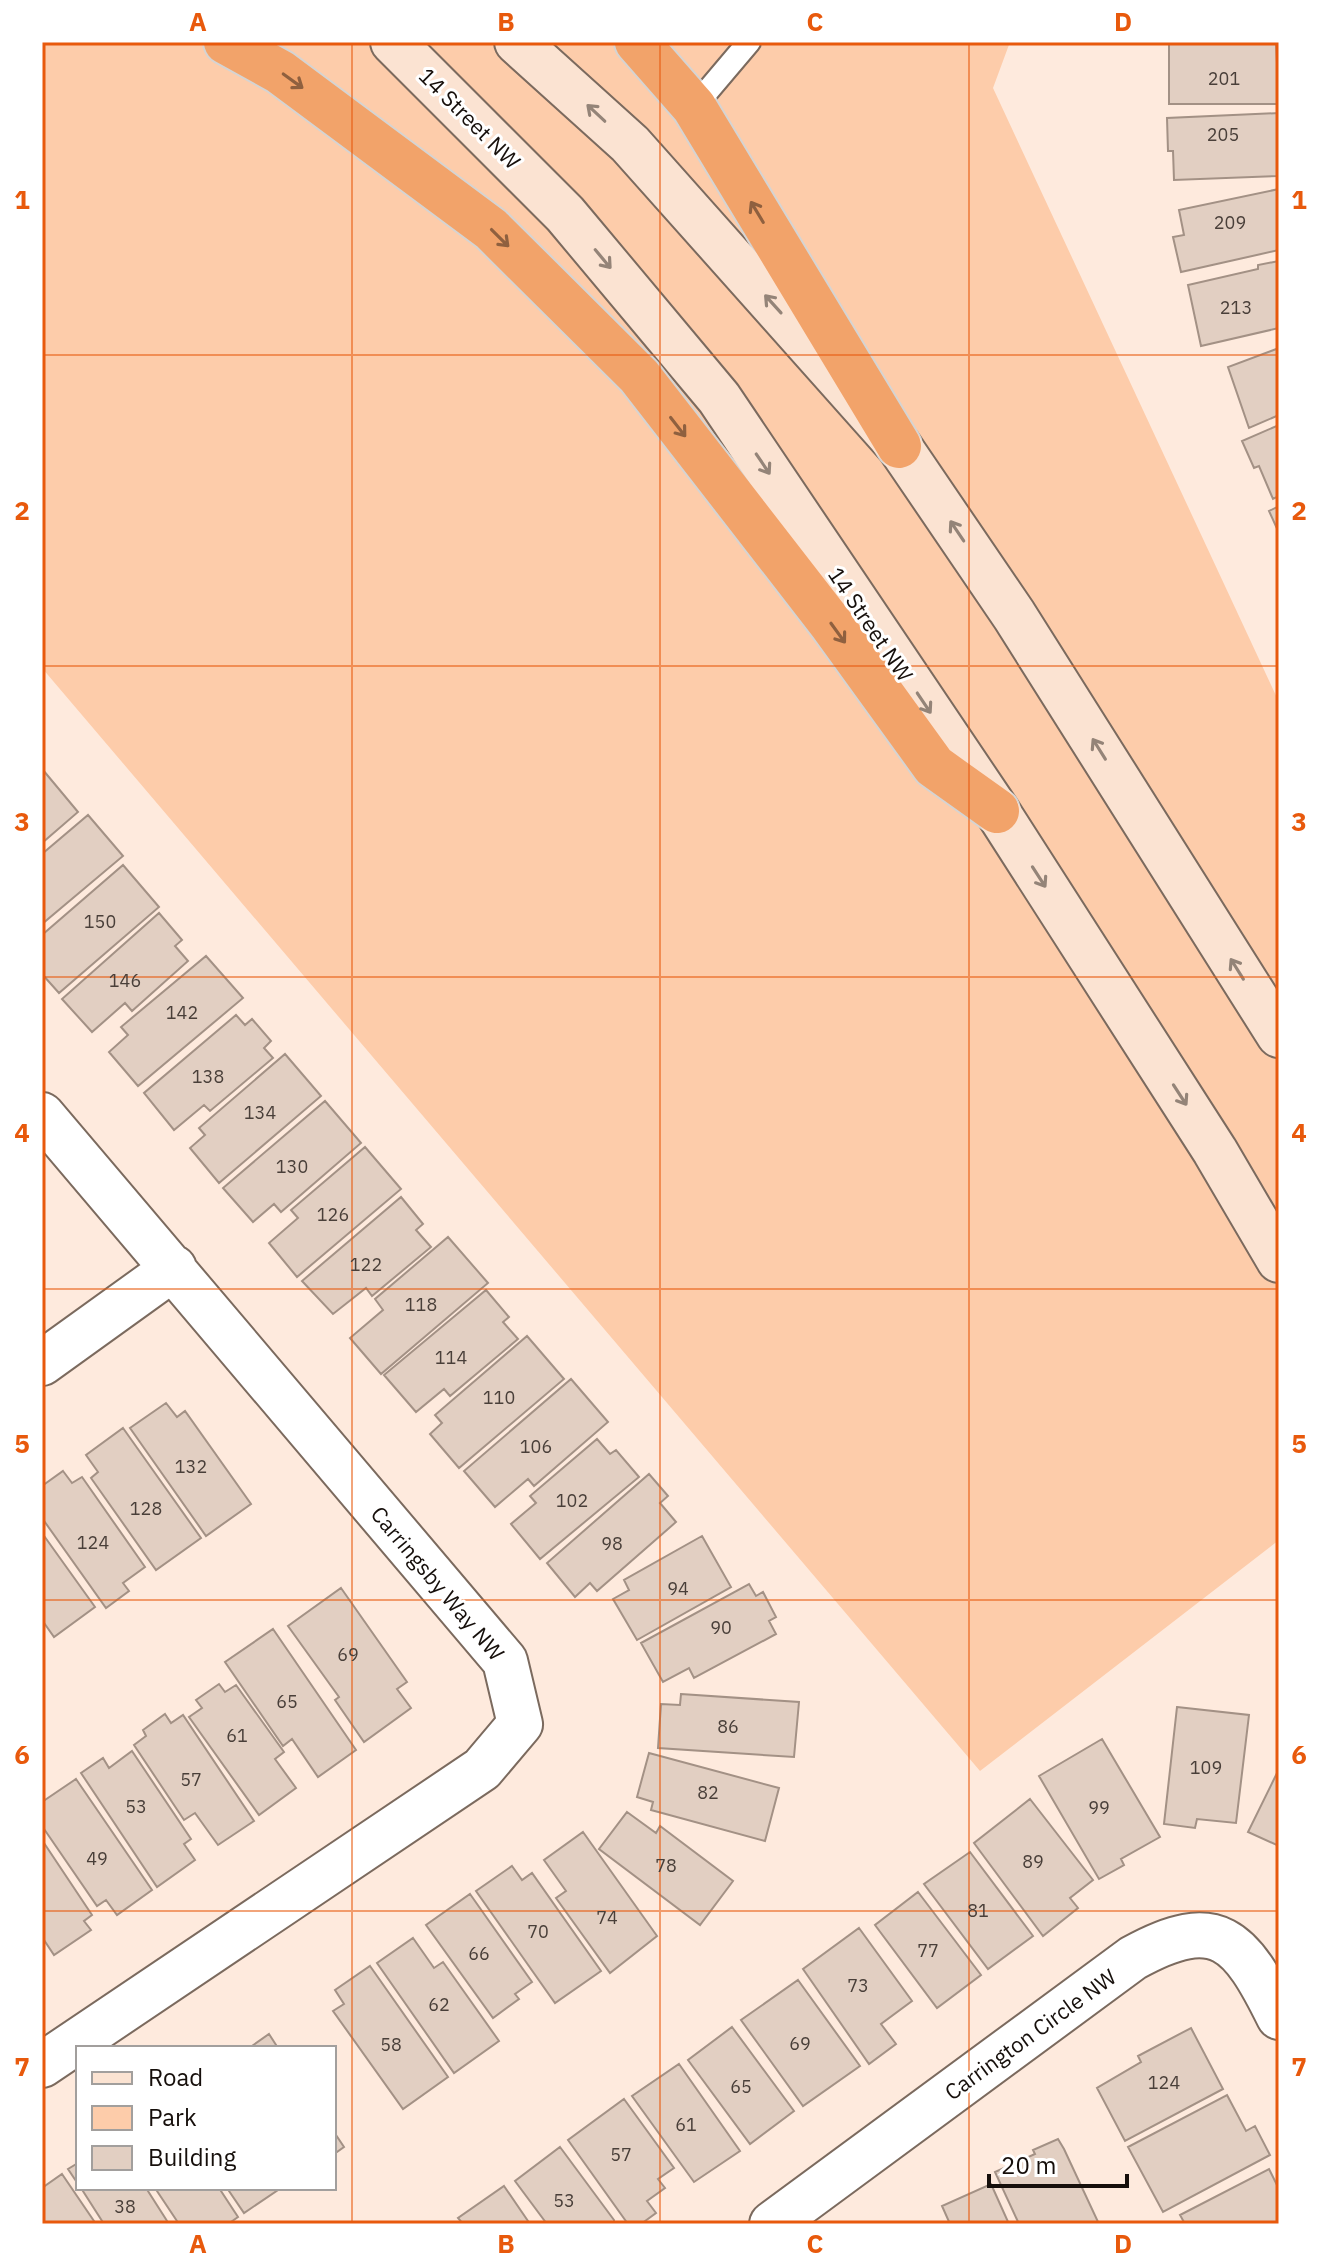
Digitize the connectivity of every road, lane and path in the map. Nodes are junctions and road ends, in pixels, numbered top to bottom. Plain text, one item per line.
1 (226, 42) edge
2 (393, 42) edge
3 (517, 42) edge
4 (637, 42) edge
5 (749, 42) edge
6 (694, 107) junction
7 (899, 446) junction
8 (997, 811) junction
9 (1279, 1035) edge
10 (42, 1115) edge
11 (1279, 1260) edge
12 (174, 1268) junction
13 (42, 1363) edge
14 (1279, 2017) edge
15 (42, 2065) edge
16 (772, 2224) edge

1 -> 8 highway
2 -> 8 main road, 14 Street NW
7 -> 3 main road
4 - 6 highway
5 - 6 lane
7 -> 6 highway
9 -> 7 main road
8 -> 11 main road, 14 Street NW
10 - 12 street, Carringsby Way NW
12 - 13 street
12 - 15 street, Carringsby Way NW
14 - 16 street, Carrington Circle NW

